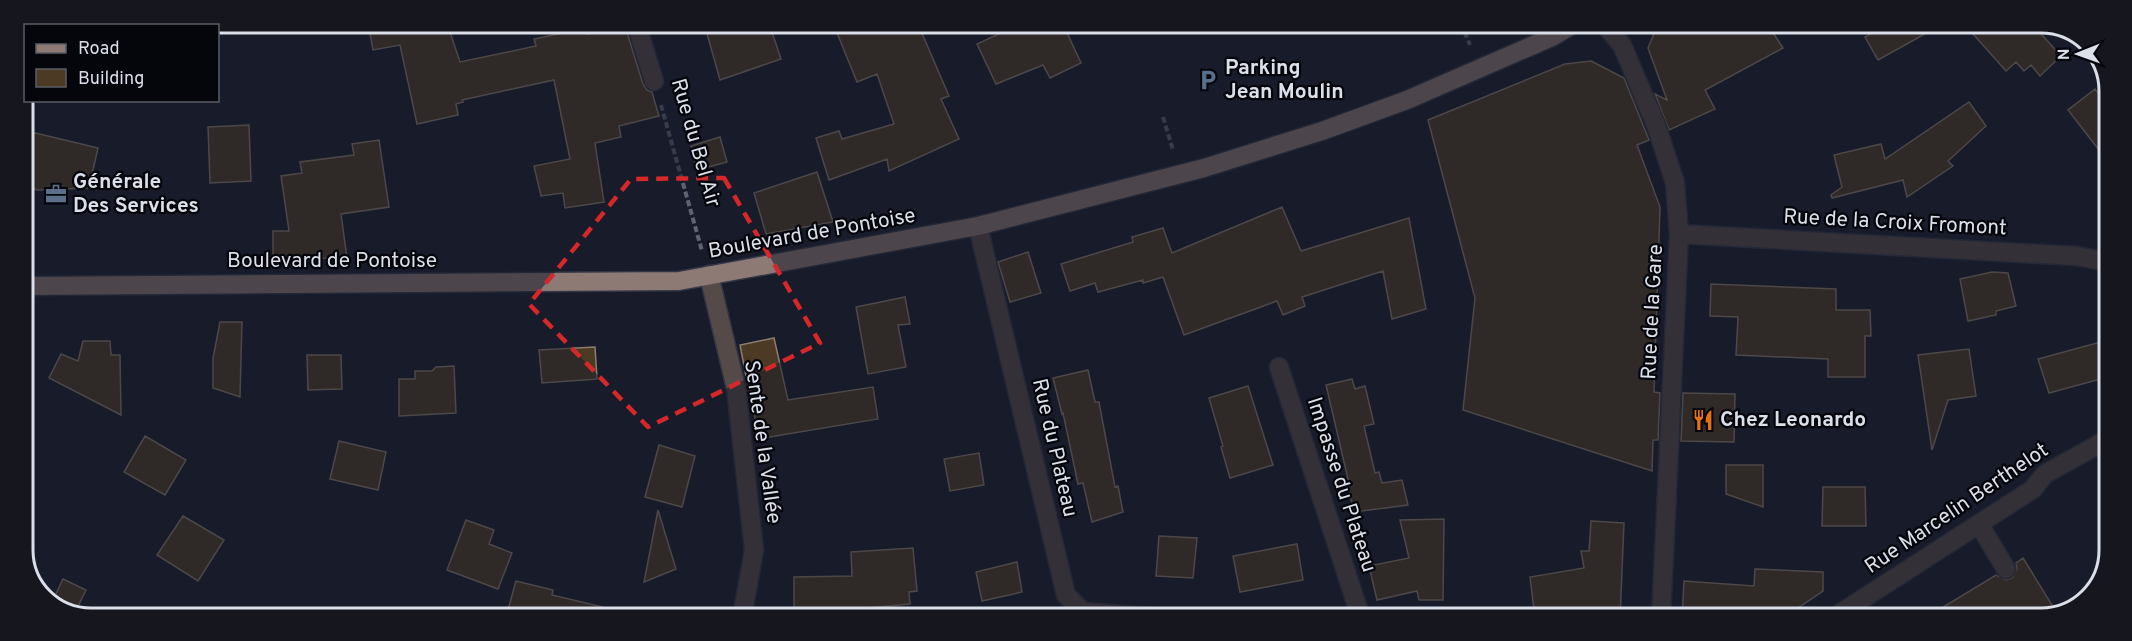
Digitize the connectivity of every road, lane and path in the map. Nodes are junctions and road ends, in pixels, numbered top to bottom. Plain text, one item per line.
1 (639, 33) edge
2 (1465, 33) edge
3 (1559, 33) edge
4 (1612, 33) edge
5 (1467, 37) dead end
6 (654, 81) joint
7 (1163, 117) dead end
8 (1171, 144) dead end
9 (978, 226) junction
10 (1679, 234) junction
11 (2099, 260) edge
12 (709, 275) junction
13 (33, 286) edge
14 (1279, 367) dead end
15 (2099, 444) edge
16 (1979, 524) junction
17 (2006, 569) dead end
18 (744, 608) edge
19 (1079, 608) edge
20 (1358, 608) edge
21 (1661, 608) edge
22 (1849, 608) edge

1 - 6 street, Rue du Bel Air
2 - 5 path
3 - 9 main road, Boulevard de Pontoise
4 - 10 street, Rue de la Gare
6 - 12 path, Rue du Bel Air
7 - 8 path
9 - 12 main road, Boulevard de Pontoise
9 - 19 street, Rue du Plateau
10 - 11 street, Rue de la Croix Fromont
10 - 21 street, Rue de la Gare
12 - 13 main road, Boulevard de Pontoise
12 - 18 street, Sente de la Vallée
14 - 20 street, Impasse du Plateau
15 - 16 street, Rue Marcelin Berthelot
16 - 17 street
16 - 22 street, Rue Marcelin Berthelot

